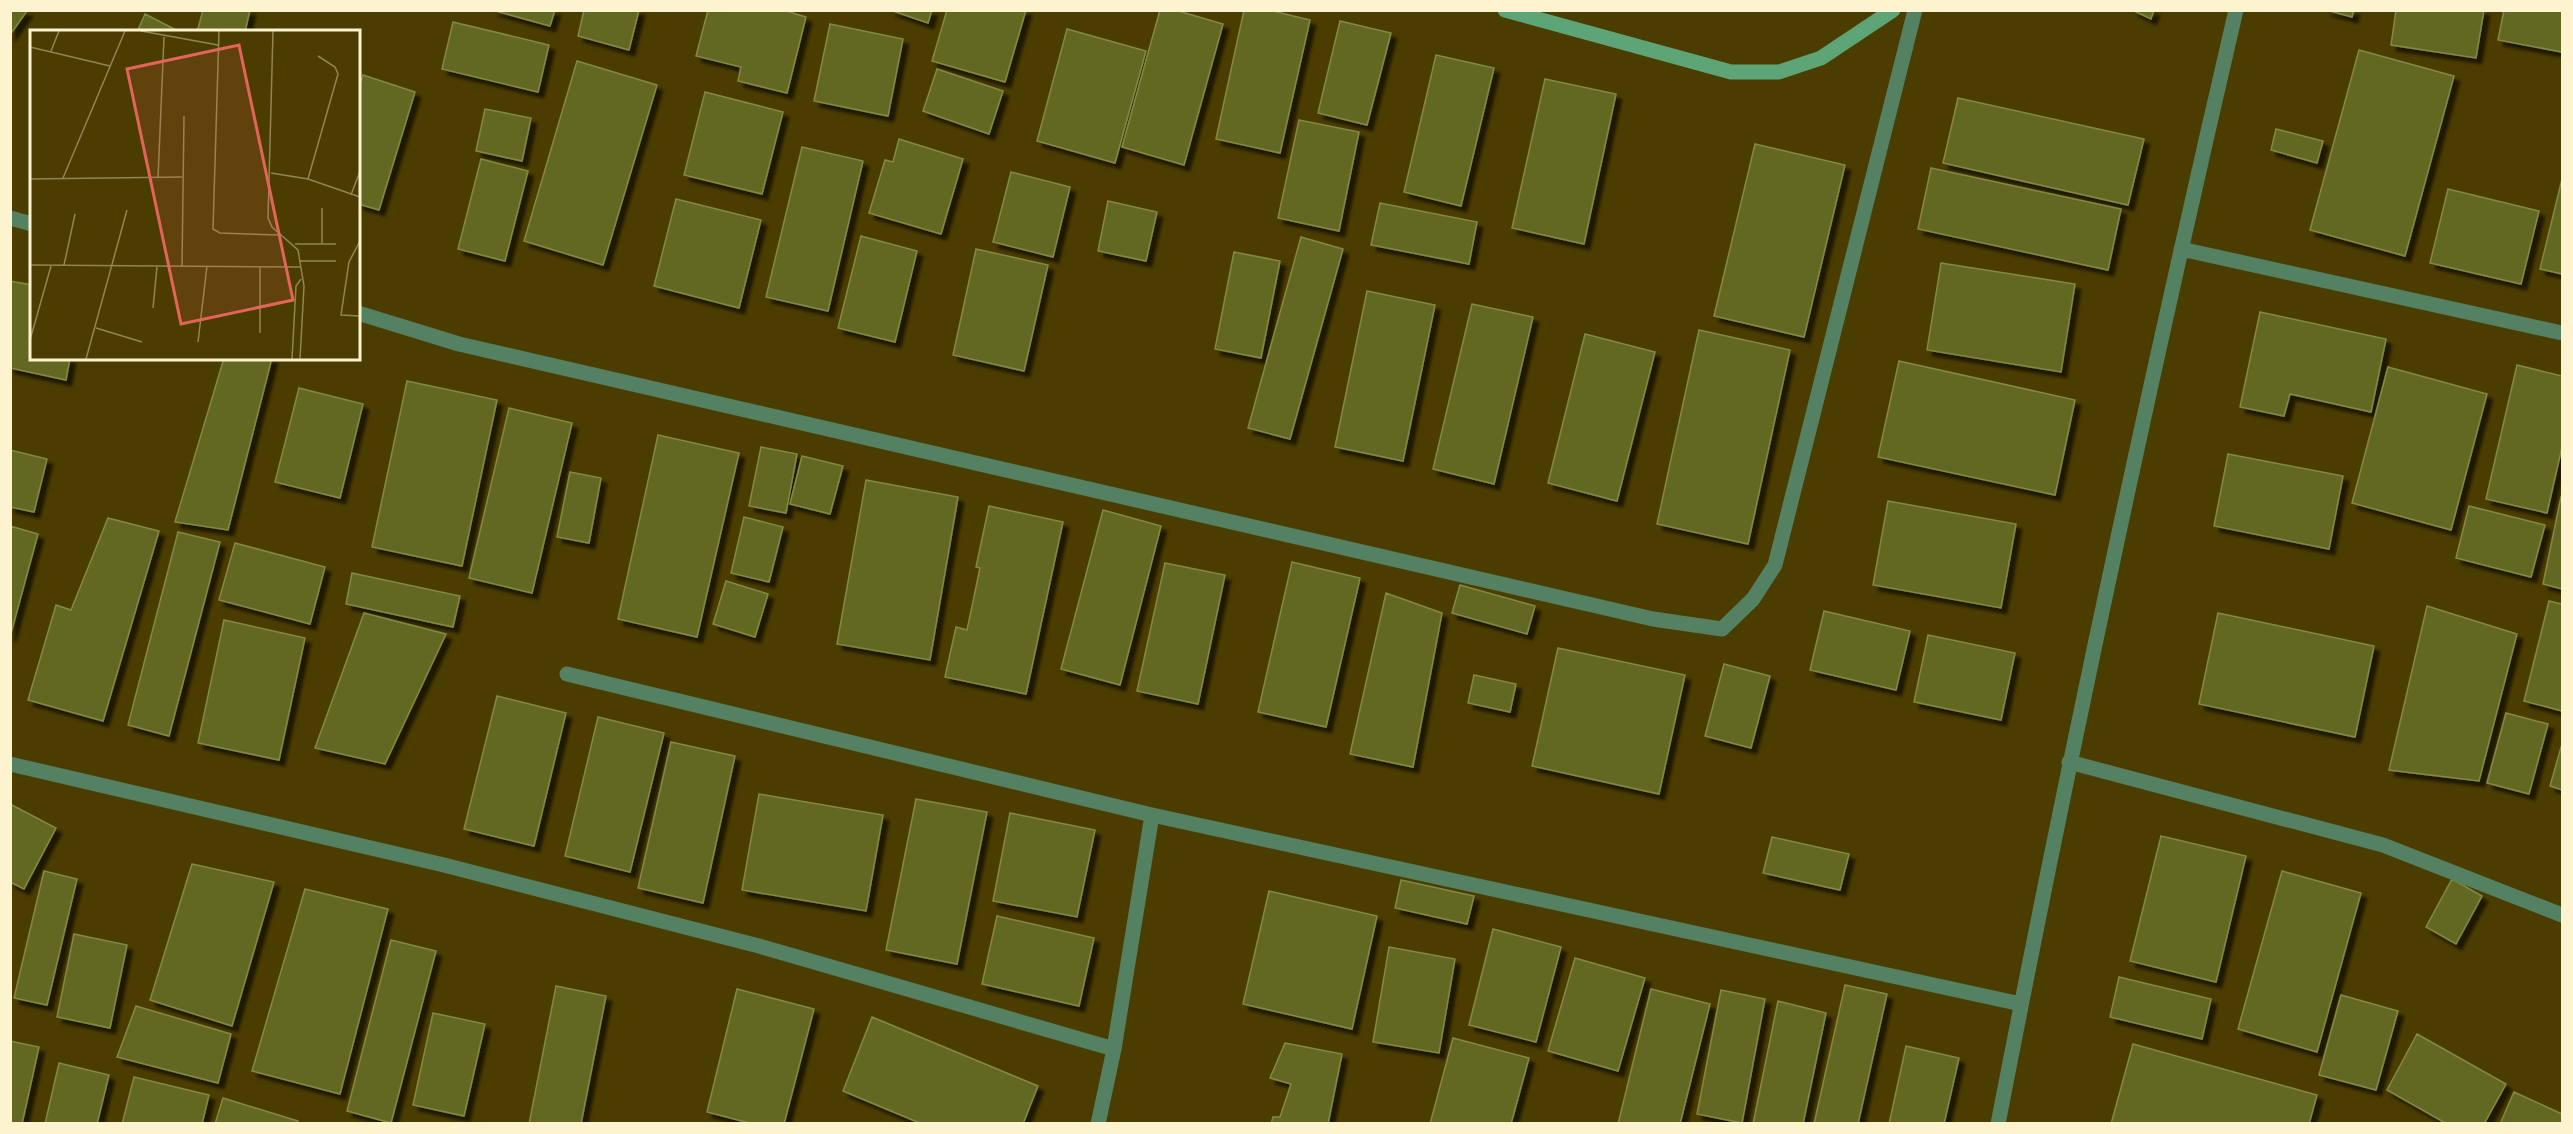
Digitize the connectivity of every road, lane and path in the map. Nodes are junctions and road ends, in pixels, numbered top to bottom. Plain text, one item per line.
1 (1505, 10) edge
2 (1893, 10) edge
3 (1916, 10) edge
4 (2236, 10) edge
5 (10, 218) edge
6 (30, 223) edge
7 (2181, 249) junction
8 (360, 314) edge
9 (2562, 333) edge
10 (567, 674) dead end
11 (2069, 762) junction
12 (10, 764) edge
13 (1152, 815) junction
14 (2562, 915) edge
15 (2021, 1004) junction
16 (1114, 1049) junction
17 (1098, 1124) edge
18 (1998, 1124) edge

1 - 2 street
3 - 8 street
4 - 7 street
5 - 6 street
7 - 9 street
7 - 11 street
10 - 13 street
11 - 14 street
11 - 15 street
12 - 16 street
13 - 15 street
13 - 16 street
15 - 18 street
16 - 17 street

